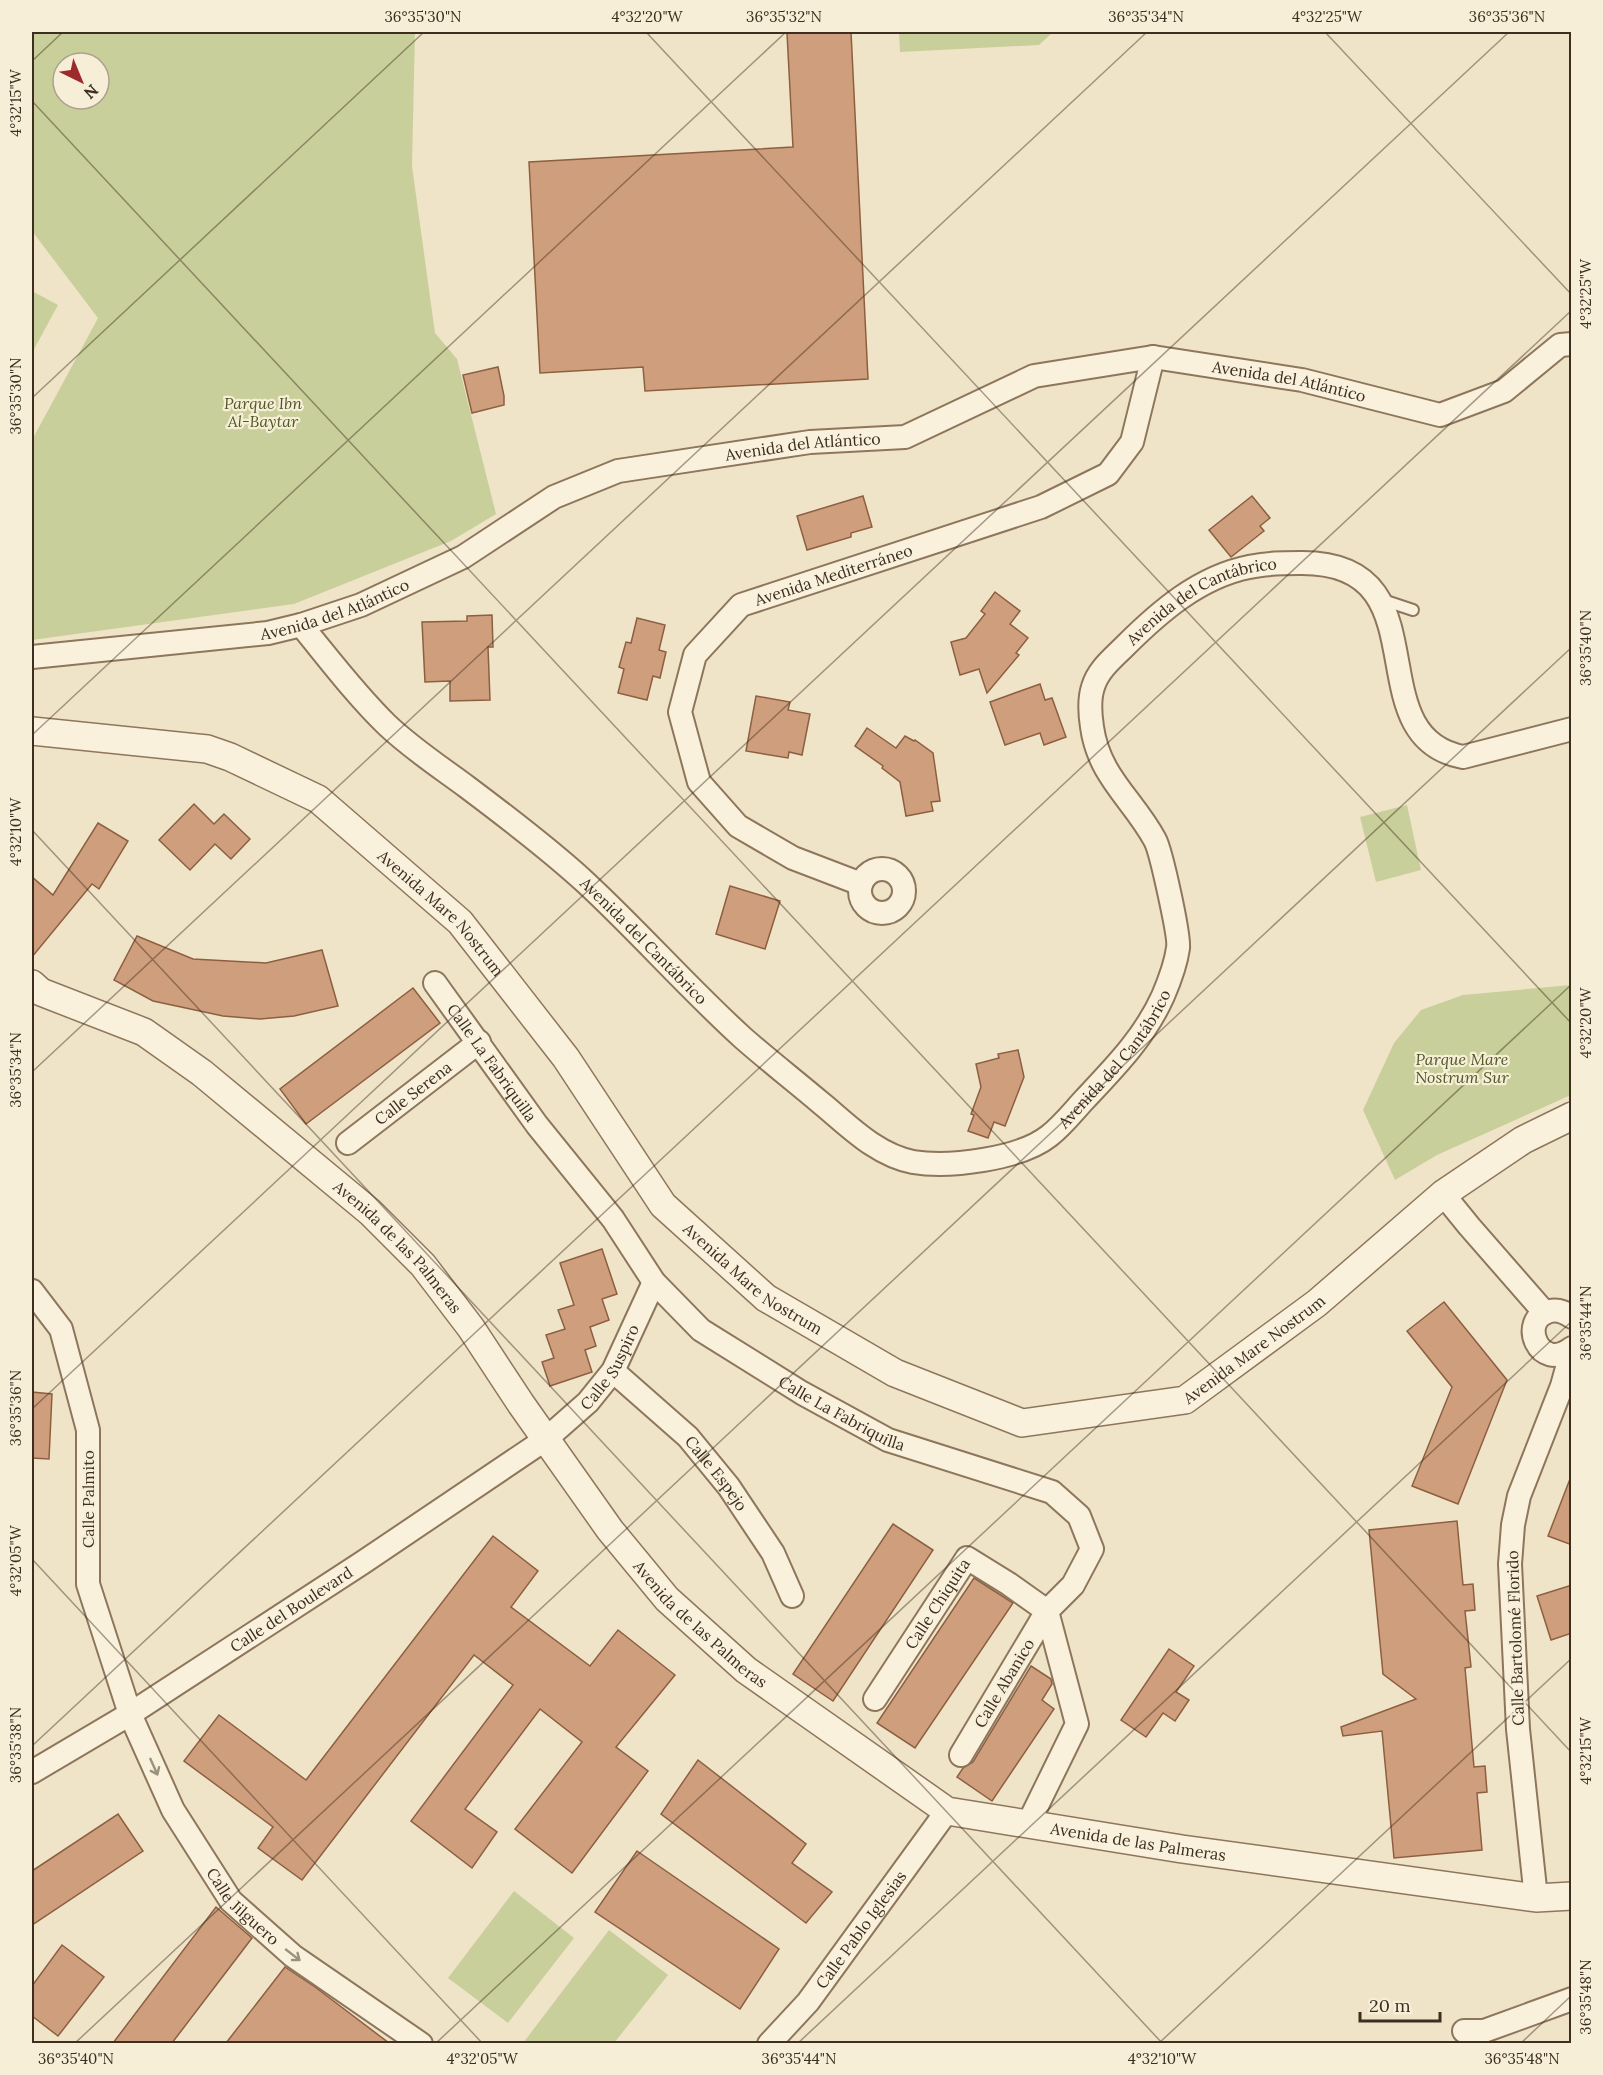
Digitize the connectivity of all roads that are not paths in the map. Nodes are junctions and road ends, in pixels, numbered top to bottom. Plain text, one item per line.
1 (1572, 344) edge
2 (1153, 357) junction
3 (1380, 599) junction
4 (1413, 610) dead end
5 (302, 626) junction
6 (32, 657) edge
7 (1572, 729) edge
8 (32, 731) edge
9 (861, 884) dead end
10 (435, 983) dead end
11 (32, 984) edge
12 (479, 1042) junction
13 (1572, 1116) edge
14 (348, 1143) dead end
15 (1443, 1194) junction
16 (654, 1282) junction
17 (32, 1291) edge
18 (1545, 1313) junction
19 (1572, 1317) edge
20 (1572, 1349) edge
21 (1545, 1352) junction
22 (613, 1371) junction
23 (1562, 1386) junction
24 (546, 1439) junction
25 (792, 1596) dead end
26 (1047, 1611) junction
27 (875, 1699) dead end
28 (130, 1714) junction
29 (961, 1755) dead end
30 (32, 1772) edge
31 (947, 1811) junction
32 (1028, 1824) junction
33 (1572, 1896) edge
34 (1536, 1898) junction
35 (1572, 1999) edge
36 (1464, 2031) dead end
37 (421, 2043) edge
38 (769, 2043) edge

1 - 2 street, Avenida del Atlántico
2 - 5 street, Avenida del Atlántico
2 - 9 street, Avenida Mediterráneo
3 - 4 lane
3 - 5 street, Avenida del Cantábrico
3 - 7 street, Avenida del Cantábrico
5 - 6 street, Avenida del Atlántico
8 - 15 street, Avenida Mare Nostrum
10 - 12 street, Calle La Fabriquilla
11 - 24 street, Avenida de las Palmeras
12 - 14 street, Calle Serena
12 - 16 street, Calle La Fabriquilla
13 - 15 street, Avenida Mare Nostrum
15 - 18 street
16 - 22 street, Calle Suspiro
16 - 26 street, Calle La Fabriquilla
17 - 28 street, Calle Palmito
18 - 19 street
18 - 21 street
20 - 21 street
20 - 23 street, Calle Bartolomé Florido
21 - 23 street
22 - 24 street, Calle Suspiro
22 - 25 street, Calle Espejo
23 - 34 street, Calle Bartolomé Florido
24 - 28 street, Calle del Boulevard
24 - 31 street, Avenida de las Palmeras
26 - 27 street, Calle Chiquita
26 - 29 street, Calle Abanico
26 - 32 street
28 - 30 street, Calle del Boulevard
28 -> 37 street, Calle Jilguero
31 - 32 street, Avenida de las Palmeras
31 - 38 street, Calle Pablo Iglesias
32 - 34 street, Avenida de las Palmeras
33 - 34 street, Avenida de las Palmeras
35 - 36 street

